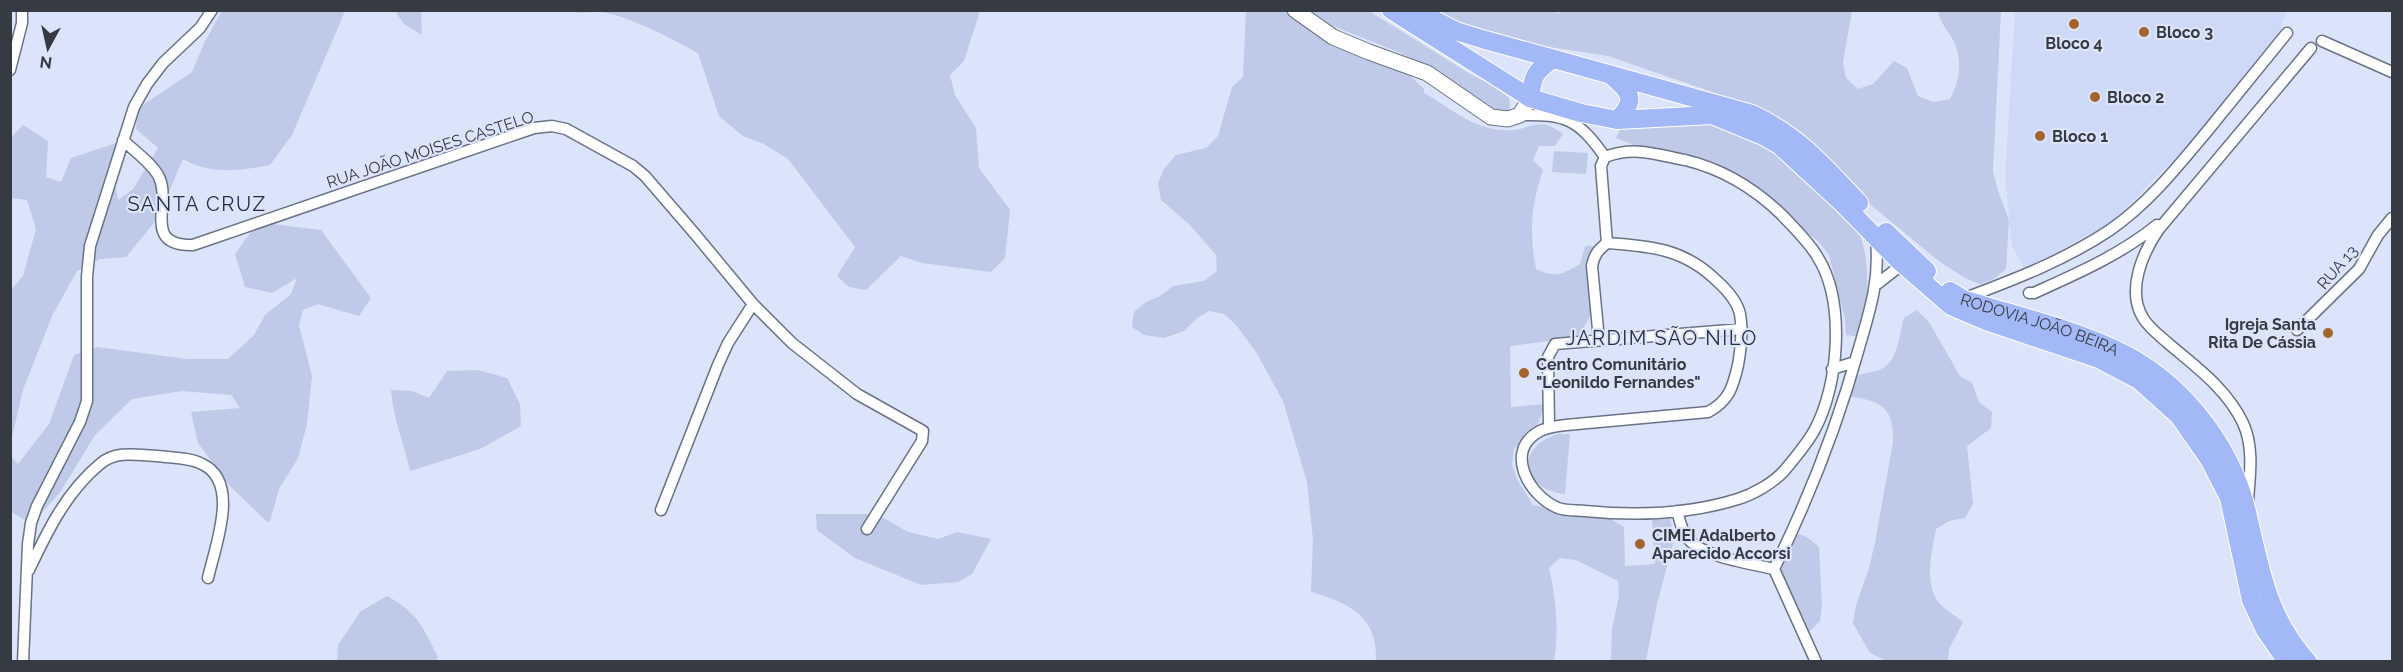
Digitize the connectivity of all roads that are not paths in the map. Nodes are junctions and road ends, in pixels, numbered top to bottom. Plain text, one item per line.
1 (22, 10) edge
2 (212, 10) edge
3 (1295, 10) edge
4 (1391, 10) edge
5 (1415, 10) edge
6 (2286, 33) dead end
7 (2322, 42) dead end
8 (2311, 48) dead end
9 (1553, 59) junction
10 (10, 70) edge
11 (2392, 72) edge
12 (1613, 77) junction
13 (1530, 98) junction
14 (1520, 115) junction
15 (1617, 120) junction
16 (123, 140) junction
17 (1605, 157) junction
18 (2169, 216) junction
19 (2392, 218) edge
20 (1876, 239) junction
21 (1608, 243) junction
22 (1904, 266) junction
23 (1877, 284) junction
24 (2029, 293) dead end
25 (1964, 299) junction
26 (753, 304) junction
27 (1742, 329) junction
28 (2296, 330) dead end
29 (1599, 340) junction
30 (1856, 362) junction
31 (1832, 369) junction
32 (1549, 427) junction
33 (661, 510) dead end
34 (1677, 511) junction
35 (2248, 515) junction
36 (867, 529) dead end
37 (1774, 569) junction
38 (27, 574) junction
39 (208, 578) dead end
40 (23, 662) edge
41 (1816, 662) edge
42 (2287, 662) edge
43 (2308, 662) edge

1 - 10 street
2 - 16 street
3 - 14 street
4 - 13 main road, RODOVIA JOÃO BEIRA
5 - 9 main road, RODOVIA JOÃO BEIRA
6 - 25 street
7 - 11 street
8 - 18 street
9 - 12 main road, RODOVIA JOÃO BEIRA
9 - 13 main road
12 - 15 main road
12 - 25 main road, RODOVIA JOÃO BEIRA
13 - 14 street
13 - 15 main road, RODOVIA JOÃO BEIRA
14 - 17 street
15 - 20 main road, RODOVIA JOÃO BEIRA
16 - 26 street, RUA JOÃO MOISES CASTELO
16 - 38 street
17 - 21 street
17 - 31 street
18 - 24 street
18 - 35 street
19 - 28 street, RUA 13
20 - 22 main road, RODOVIA JOÃO BEIRA
20 - 23 street
21 - 27 street
21 - 29 street
22 - 23 street
22 - 42 main road, RODOVIA JOÃO BEIRA
23 - 30 street
25 - 35 main road, RODOVIA JOÃO BEIRA
26 - 33 street
26 - 36 street, RUA JOÃO MOISES CASTELO
27 - 29 street
27 - 32 street
29 - 32 street
30 - 31 street
30 - 37 street
31 - 34 street
32 - 34 street
34 - 37 street
35 - 43 main road, RODOVIA JOÃO BEIRA
37 - 41 street
38 - 39 street
38 - 40 street

